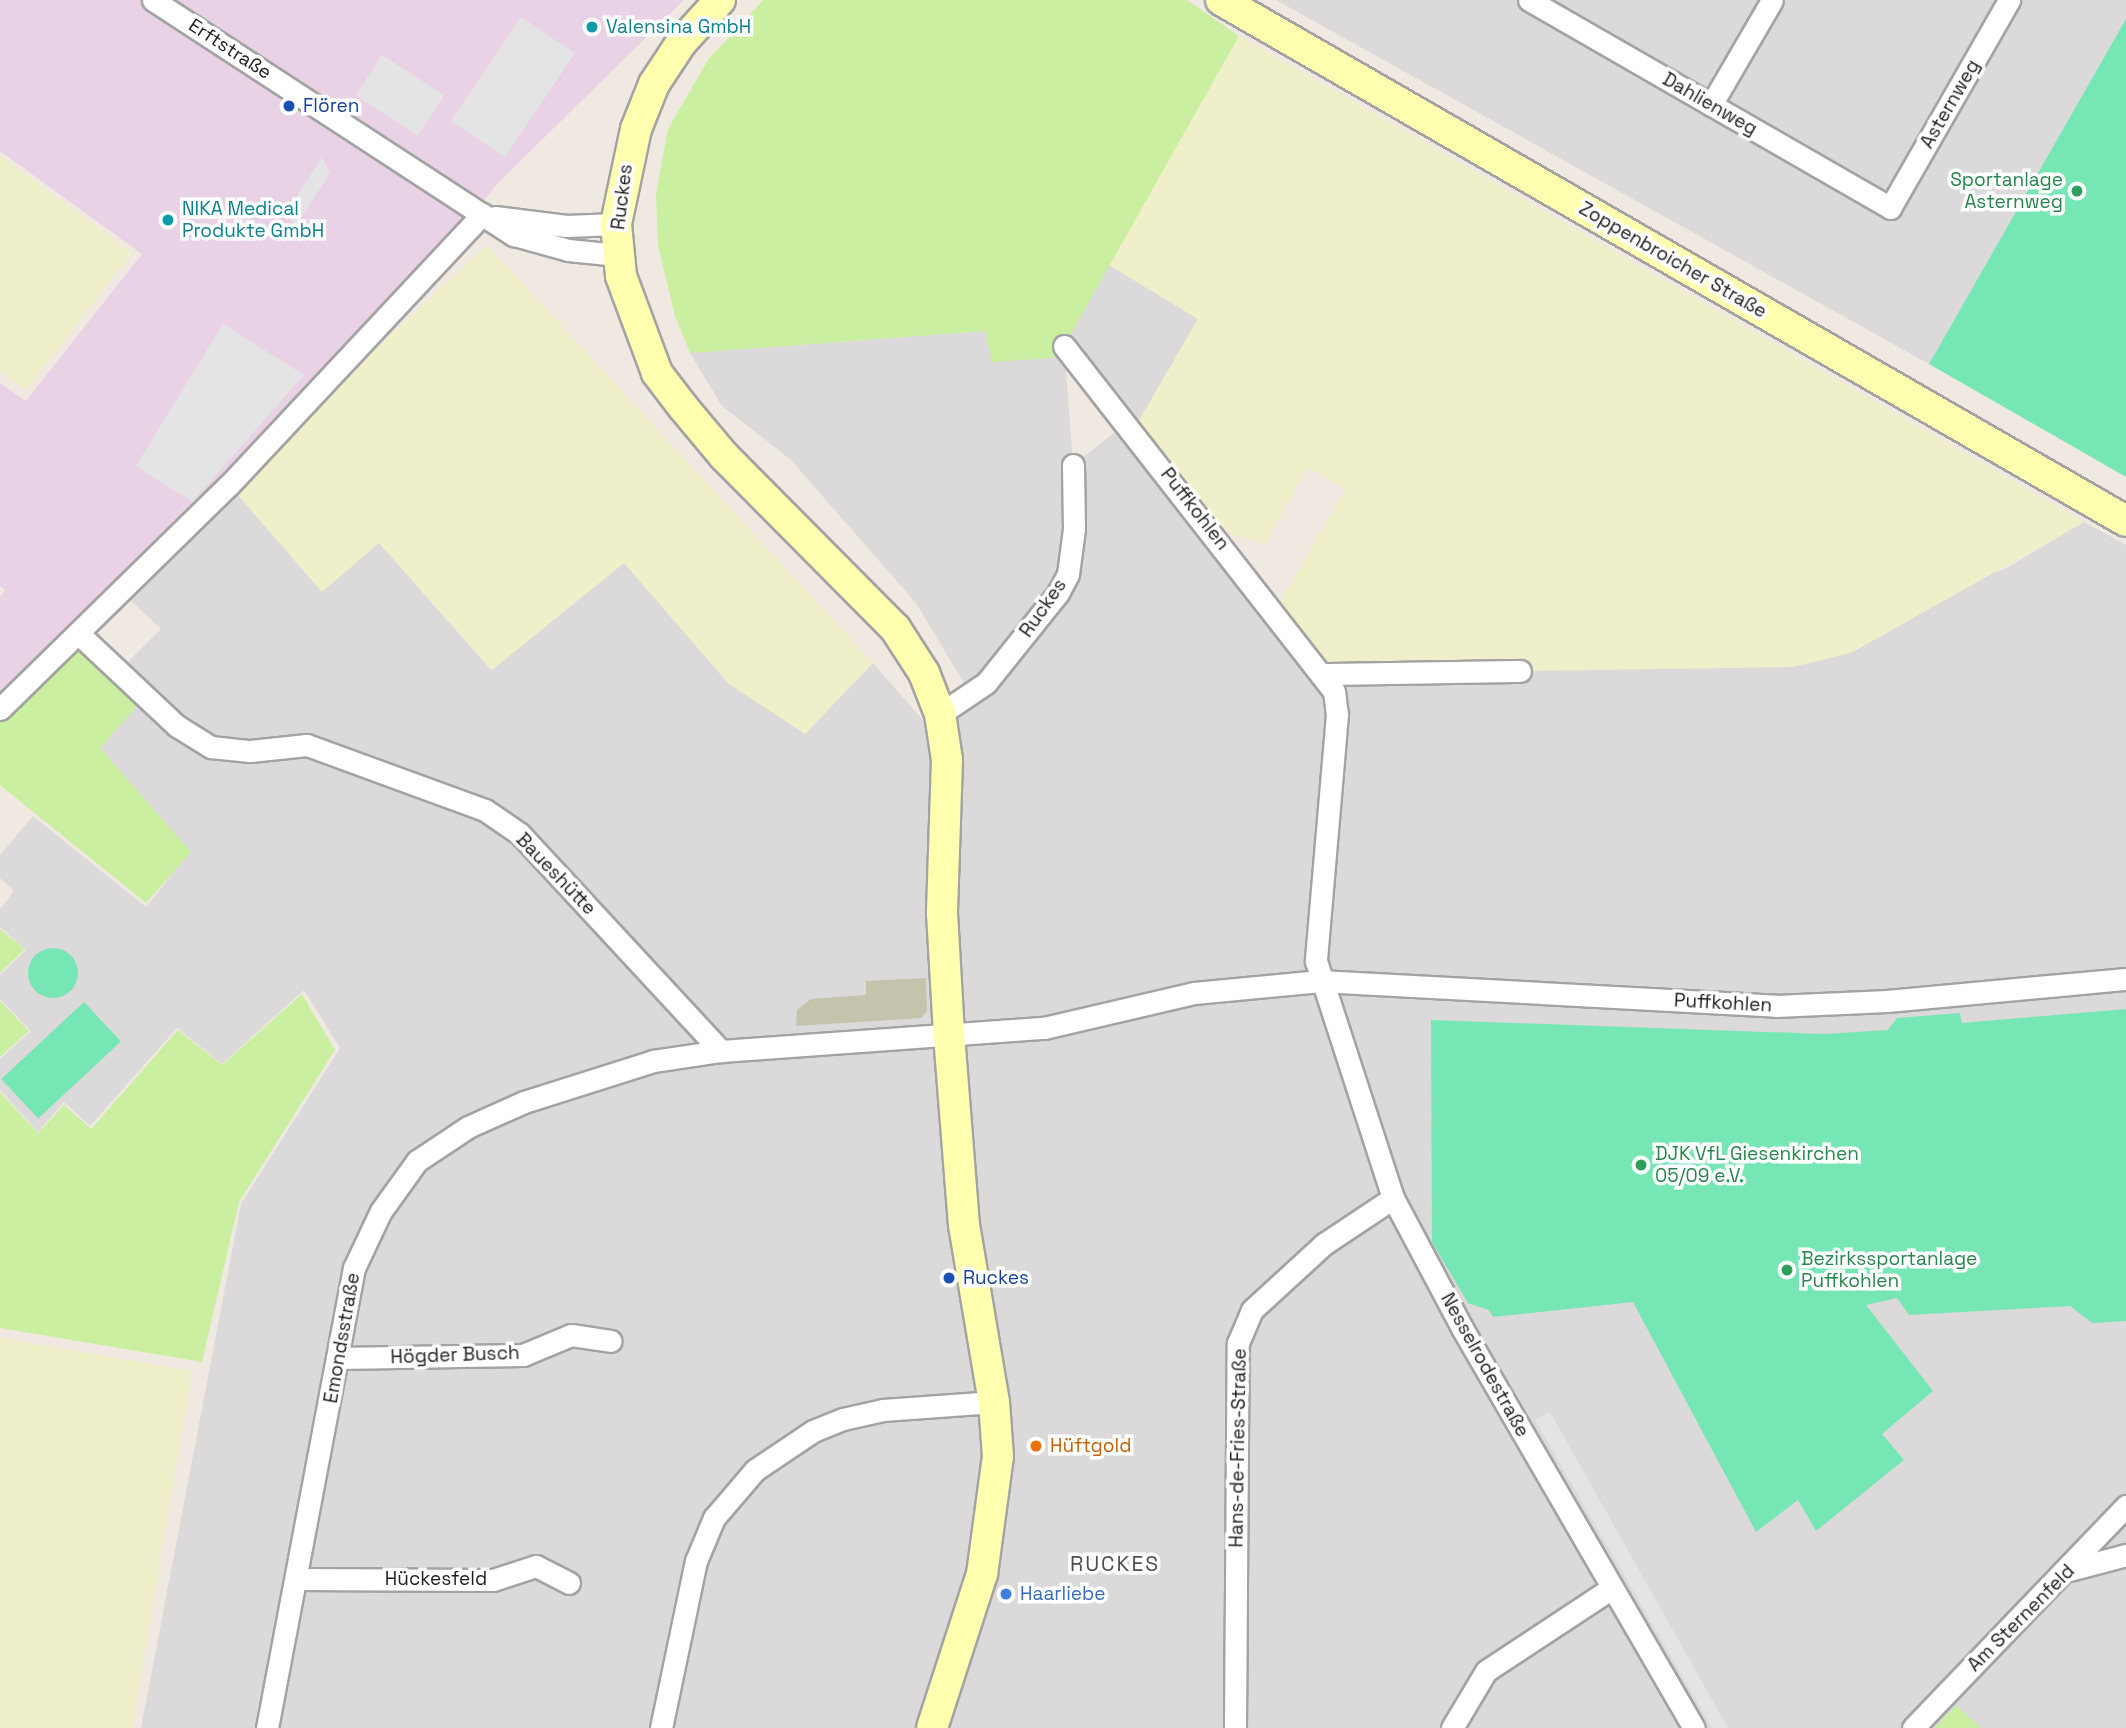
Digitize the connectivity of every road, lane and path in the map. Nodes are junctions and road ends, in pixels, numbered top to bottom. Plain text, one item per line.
1 (153, 0) edge
2 (720, 0) edge
3 (738, 0) edge
4 (1221, 0) edge
5 (1530, 0) edge
6 (1772, 0) edge
7 (2009, 0) edge
8 (1711, 105) junction
9 (1890, 208) joint
10 (483, 214) junction
11 (622, 238) junction
12 (1064, 346) dead end
13 (1073, 465) dead end
14 (2126, 521) edge
15 (80, 635) junction
16 (1520, 671) dead end
17 (1324, 674) junction
18 (0, 709) edge
19 (940, 714) junction
20 (2126, 979) edge
21 (1320, 981) junction
22 (949, 1035) junction
23 (721, 1051) junction
24 (1393, 1198) junction
25 (611, 1341) dead end
26 (337, 1358) junction
27 (994, 1402) junction
28 (2126, 1506) edge
29 (2126, 1555) edge
30 (2069, 1570) junction
31 (298, 1580) junction
32 (569, 1583) dead end
33 (1612, 1588) junction
34 (267, 1728) edge
35 (661, 1728) edge
36 (932, 1728) edge
37 (1236, 1728) edge
38 (1452, 1728) edge
39 (1694, 1728) edge
40 (1913, 1728) edge

1 - 10 street, Erftstraße
2 - 11 main road, Ruckes
3 - 11 main road, Ruckes
4 - 14 main road, Zoppenbroicher Straße
5 - 8 street, Dahlienweg
6 - 8 street
7 - 9 street, Asternweg
8 - 9 street, Dahlienweg
10 - 11 street, Erftstraße
10 - 11 street, Erftstraße
10 - 15 street
11 - 19 main road, Ruckes
12 - 17 street, Puffkohlen
13 - 19 street, Ruckes
15 - 18 street
15 - 23 street, Baueshütte
16 - 17 street
17 - 21 street, Puffkohlen
19 - 22 main road, Ruckes
20 - 21 street, Puffkohlen
21 - 22 street, Puffkohlen
21 - 24 street, Nesselrodestraße
22 - 23 street
22 - 27 main road, Ruckes
23 - 26 street, Emondsstraße
24 - 33 street, Nesselrodestraße
24 - 37 street, Hans-de-Fries-Straße
25 - 26 street, Högder Busch
26 - 31 street, Emondsstraße
27 - 35 street
27 - 36 main road, Ruckes
28 - 30 street, Am Sternenfeld
29 - 30 street
30 - 40 street, Am Sternenfeld
31 - 32 street, Hückesfeld
31 - 34 street, Emondsstraße
33 - 38 street
33 - 39 street, Nesselrodestraße

